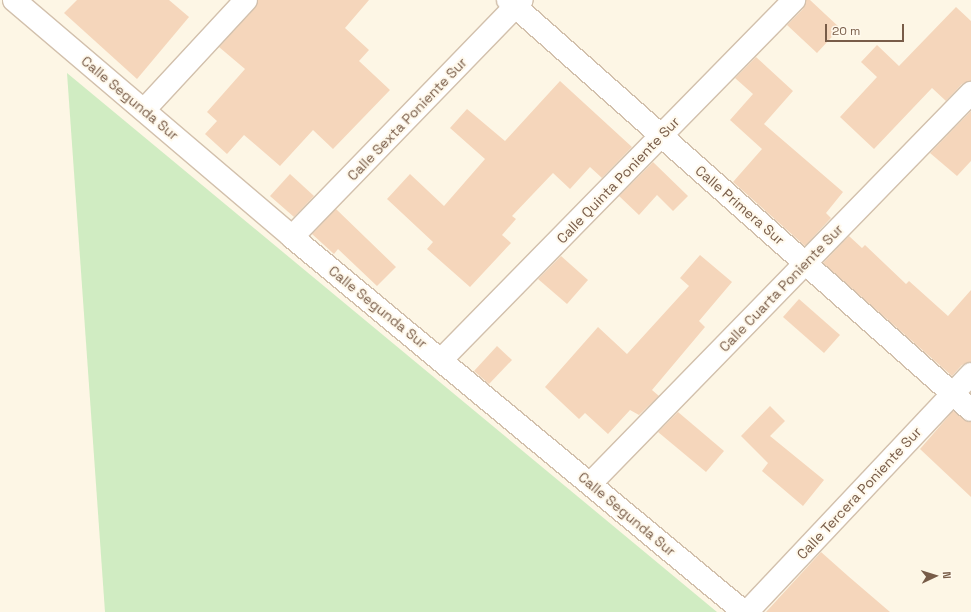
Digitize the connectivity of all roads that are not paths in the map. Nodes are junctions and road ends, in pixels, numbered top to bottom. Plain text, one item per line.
1 (14, 0) edge
2 (246, 0) edge
3 (794, 0) edge
4 (515, 2) edge
5 (971, 93) edge
6 (144, 110) junction
7 (661, 136) junction
8 (292, 237) junction
9 (805, 263) junction
10 (442, 359) junction
11 (971, 374) edge
12 (952, 393) junction
13 (971, 410) edge
14 (591, 483) junction
15 (745, 612) edge

1 - 6 street, Calle Segunda Sur
2 - 6 street
3 - 7 street, Calle Quinta Poniente Sur
4 - 7 street, Calle Primera Sur
4 - 8 street, Calle Sexta Poniente Sur
5 - 9 street, Calle Cuarta Poniente Sur
6 - 8 street, Calle Segunda Sur
7 - 9 street, Calle Primera Sur
7 - 10 street, Calle Quinta Poniente Sur
8 - 10 street, Calle Segunda Sur
9 - 12 street, Calle Primera Sur
9 - 14 street, Calle Cuarta Poniente Sur
10 - 14 street, Calle Segunda Sur
11 - 12 street, Calle Tercera Poniente Sur
12 - 13 street, Calle Primera Sur
12 - 15 street, Calle Tercera Poniente Sur
14 - 15 street, Calle Segunda Sur

